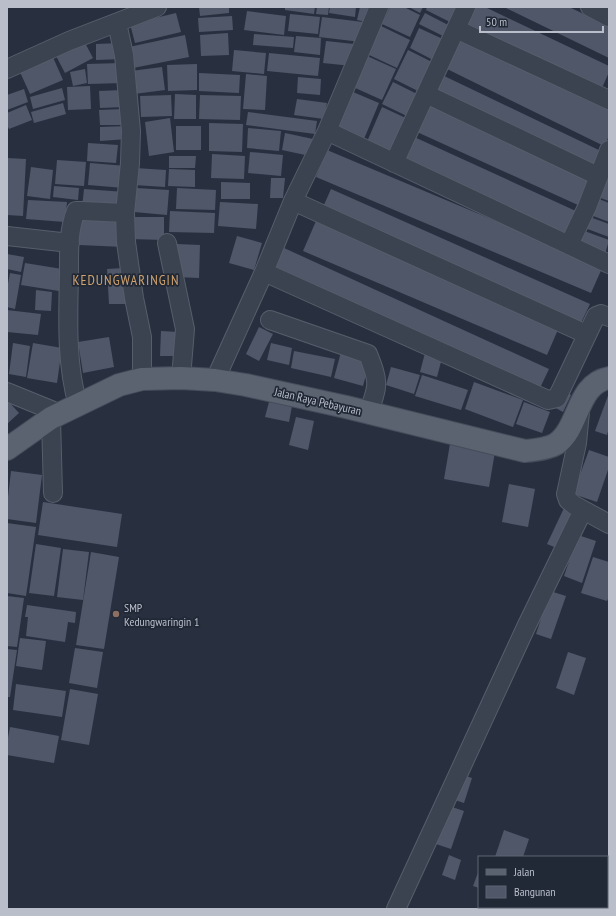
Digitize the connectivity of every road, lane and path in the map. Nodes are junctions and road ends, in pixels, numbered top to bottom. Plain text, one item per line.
1 (157, 7) edge
2 (379, 7) edge
3 (466, 7) edge
4 (590, 7) edge
5 (609, 17) edge
6 (117, 23) junction
7 (456, 29) junction
8 (7, 69) edge
9 (426, 94) junction
10 (609, 100) edge
11 (327, 131) junction
12 (609, 150) edge
13 (394, 163) junction
14 (598, 176) junction
15 (293, 201) junction
16 (125, 213) junction
17 (7, 236) edge
18 (70, 243) junction
19 (167, 244) dead end
20 (569, 245) junction
21 (609, 264) edge
22 (264, 272) junction
23 (609, 317) edge
24 (270, 320) dead end
25 (586, 334) junction
26 (181, 378) junction
27 (609, 378) edge
28 (142, 379) junction
29 (215, 380) junction
30 (7, 392) edge
31 (581, 402) junction
32 (64, 412) junction
33 (368, 413) junction
34 (7, 449) edge
35 (53, 493) dead end
36 (583, 510) junction
37 (609, 524) edge
38 (396, 909) edge

1 - 6 street
2 - 11 street
3 - 7 street
4 - 5 street
6 - 8 street
6 - 16 street
7 - 9 street
7 - 10 street
9 - 13 street
9 - 14 street
11 - 13 street
11 - 15 street
12 - 14 street
13 - 20 street
14 - 20 street
15 - 22 street
15 - 25 street
16 - 18 street
16 - 28 street
17 - 18 street
18 - 32 street
19 - 26 street
20 - 21 street
22 - 25 street
22 - 29 street
23 - 25 street
24 - 33 street
26 - 28 main road, Jalan Raya Pebayuran
26 - 29 main road, Jalan Raya Pebayuran
27 - 31 main road, Jalan Raya Pebayuran
28 - 32 main road, Jalan Raya Pebayuran
29 - 33 main road, Jalan Raya Pebayuran
30 - 32 street
31 - 33 main road, Jalan Raya Pebayuran
31 - 36 street
32 - 34 main road, Jalan Raya Pebayuran
32 - 35 street
36 - 37 street
36 - 38 street

